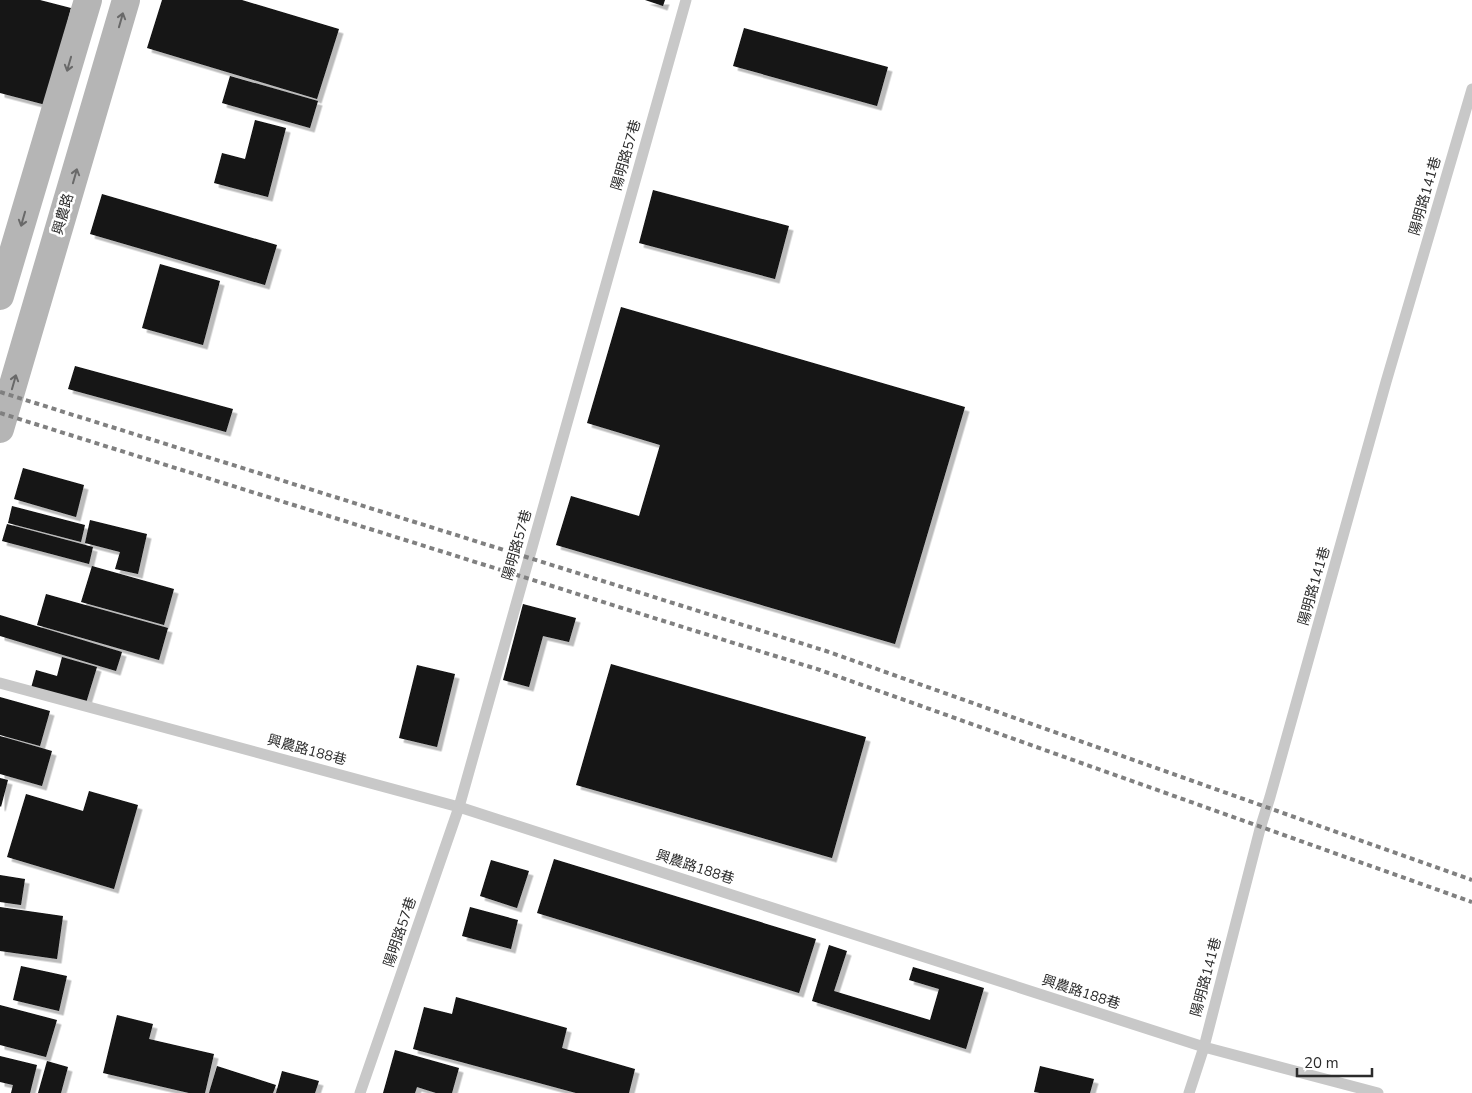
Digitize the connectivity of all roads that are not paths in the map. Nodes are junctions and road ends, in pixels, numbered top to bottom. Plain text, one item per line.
1 (88, 0) edge
2 (126, 0) edge
3 (686, 0) edge
4 (1472, 88) edge
5 (0, 296) edge
6 (0, 429) edge
7 (0, 683) edge
8 (459, 807) junction
9 (1204, 1047) junction
10 (360, 1093) edge
11 (1189, 1093) edge
12 (1378, 1093) edge

1 -> 5 main road
6 -> 2 main road, 興農路
3 - 8 lane, 陽明路57巷
4 - 9 lane, 陽明路141巷
7 - 8 lane, 興農路188巷
8 - 9 lane, 興農路188巷
8 - 10 lane, 陽明路57巷
9 - 11 lane, 陽明路141巷
9 - 12 lane, 興農路188巷

